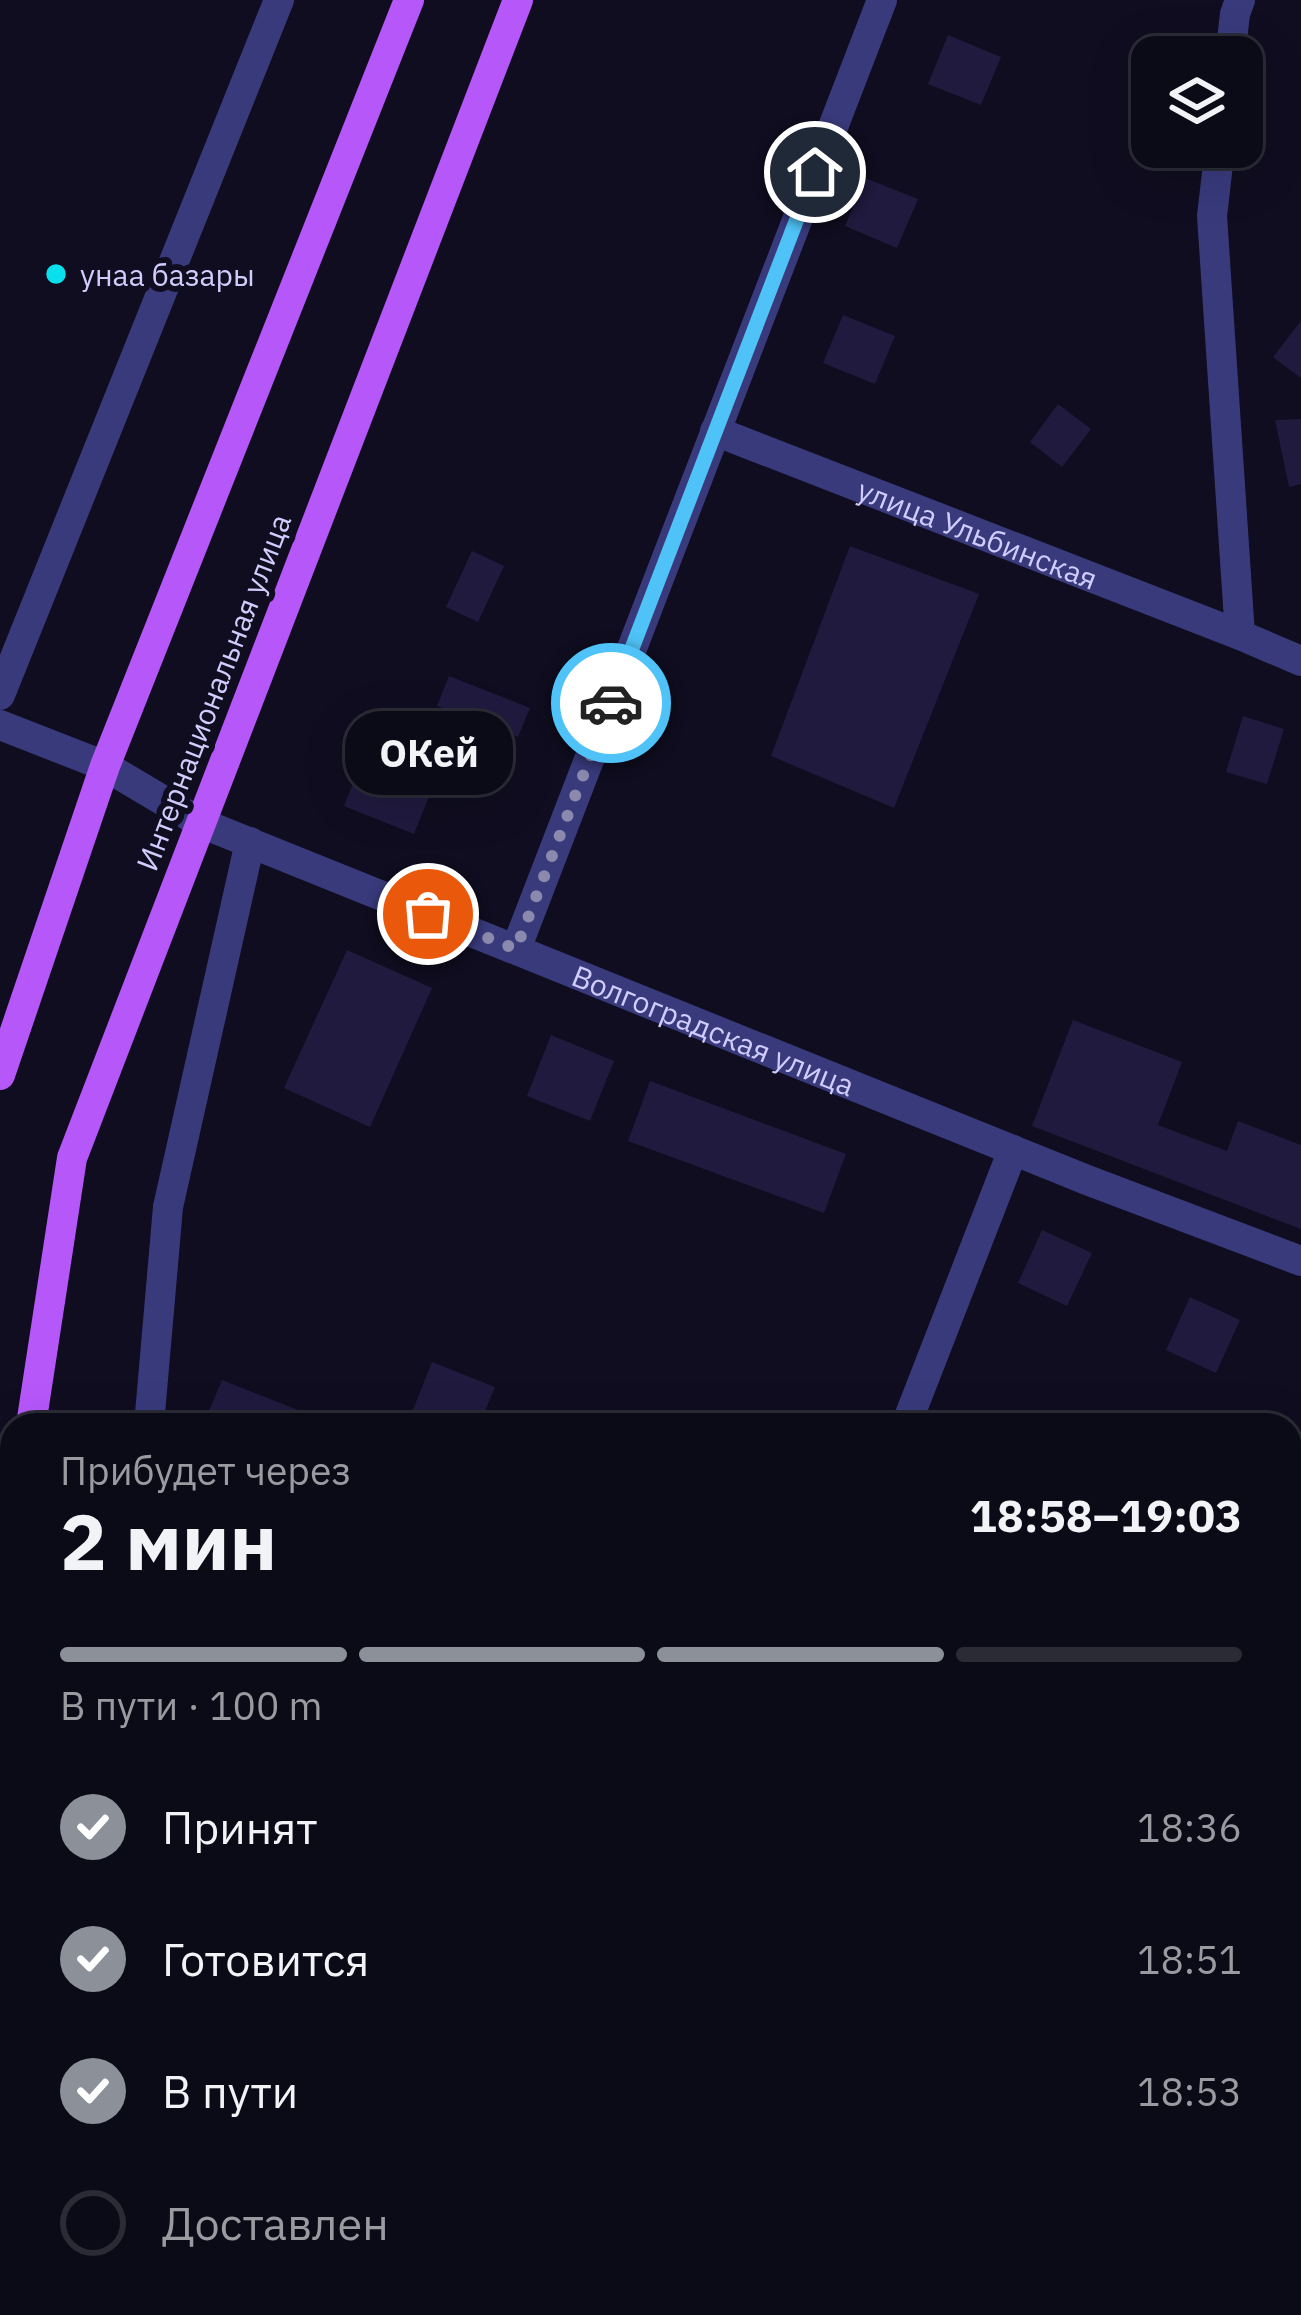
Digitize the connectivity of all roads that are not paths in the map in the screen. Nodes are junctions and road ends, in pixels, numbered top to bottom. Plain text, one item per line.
1 (279, 0) edge
2 (409, 0) edge
3 (518, 0) edge
4 (882, 0) edge
5 (1240, 0) edge
6 (1232, 36) edge
7 (1218, 168) edge
8 (715, 431) junction
9 (1240, 635) junction
10 (1301, 661) edge
11 (0, 695) edge
12 (0, 725) edge
13 (105, 766) junction
14 (201, 823) junction
15 (250, 842) junction
16 (516, 949) junction
17 (0, 1075) edge
18 (1012, 1150) junction
19 (1301, 1261) edge
20 (34, 1413) edge
21 (150, 1413) edge
22 (911, 1413) edge

1 - 11 street
2 - 13 main road
3 - 14 main road, Интернациональная улица
4 - 8 street
5 - 6 street
7 - 9 street
8 - 9 street, улица Ульбинская
8 - 16 street
9 - 10 street, улица Ульбинская
12 - 13 street, Волгоградская улица
13 - 14 street, Волгоградская улица
13 - 17 main road
14 - 15 street, Волгоградская улица
14 - 20 main road, Интернациональная улица
15 - 16 street, Волгоградская улица
15 - 21 street
16 - 18 street, Волгоградская улица
18 - 19 street, Волгоградская улица
18 - 22 street

